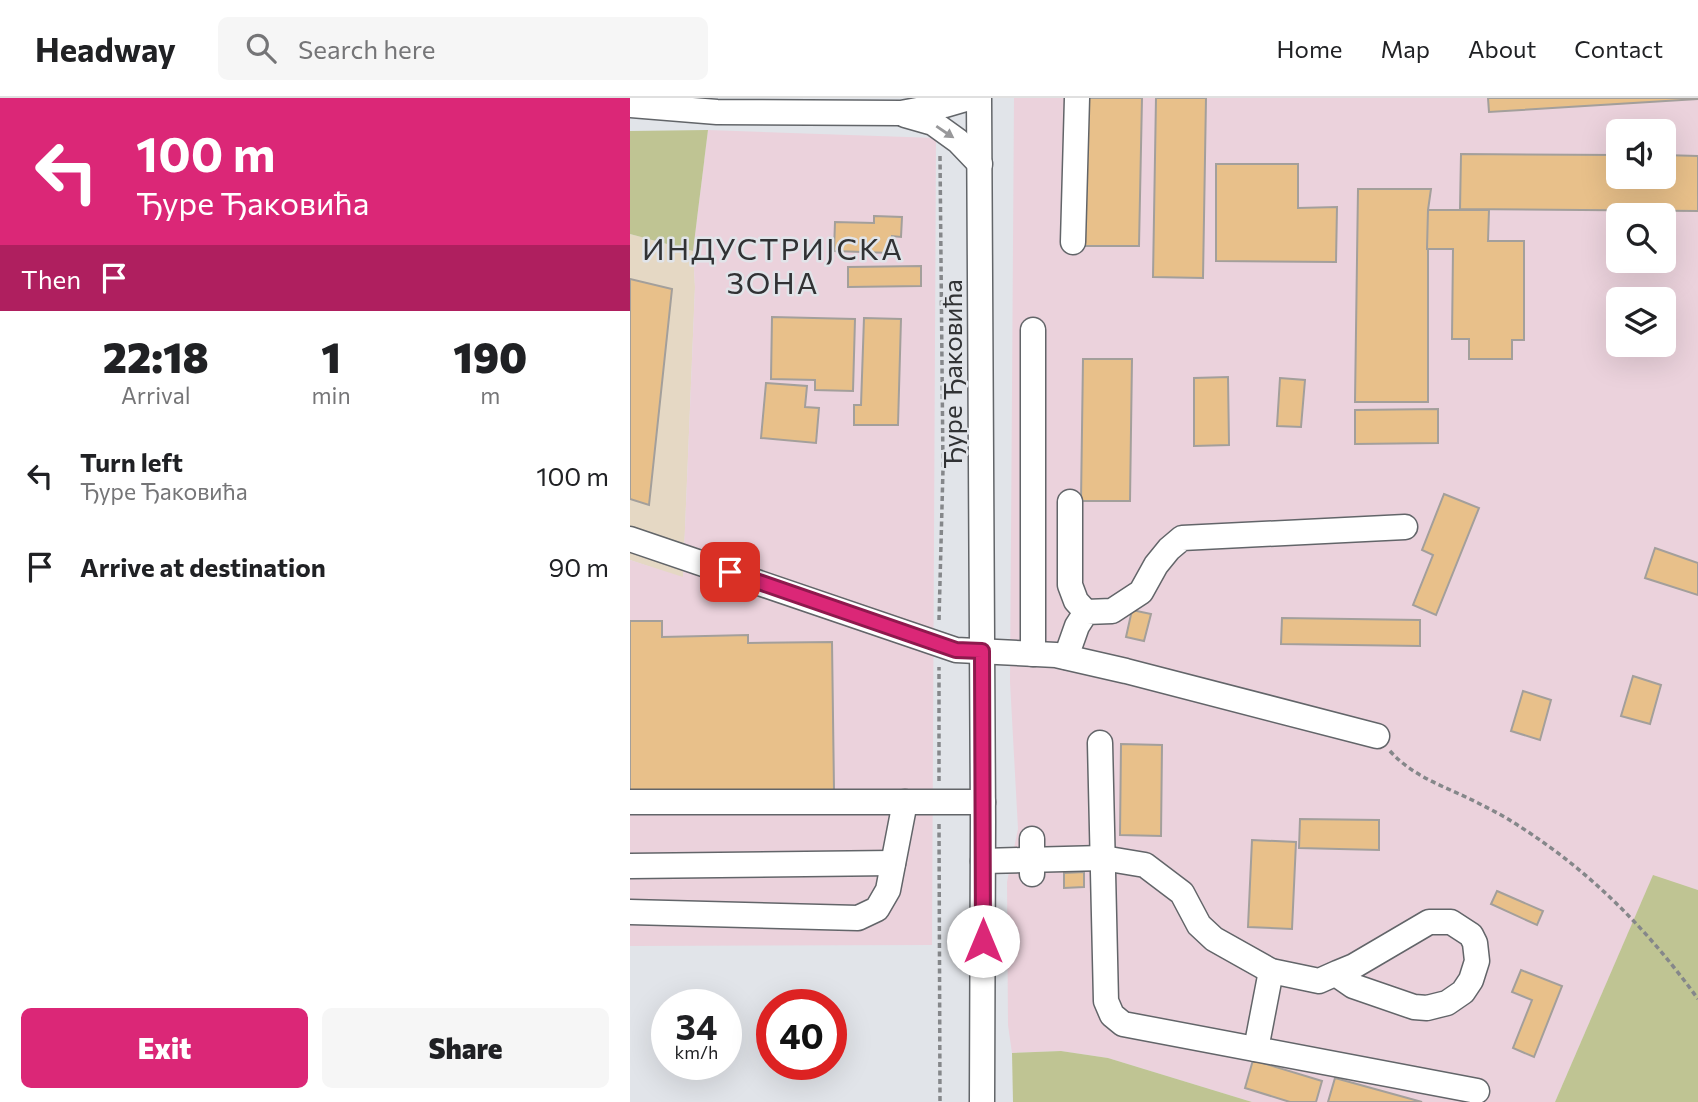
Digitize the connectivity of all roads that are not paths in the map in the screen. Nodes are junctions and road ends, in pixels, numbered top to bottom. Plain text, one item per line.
1 (969, 98) edge
2 (979, 98) edge
3 (1077, 98) edge
4 (630, 105) edge
5 (901, 113) junction
6 (980, 164) junction
7 (1073, 242) dead end
8 (1033, 330) dead end
9 (1070, 502) dead end
10 (1405, 527) dead end
11 (630, 539) edge
12 (1086, 611) junction
13 (982, 651) junction
14 (1033, 654) junction
15 (1066, 657) junction
16 (1377, 736) road end
17 (1100, 743) dead end
18 (630, 802) edge
19 (905, 802) junction
20 (983, 802) junction
21 (1103, 859) junction
22 (983, 861) junction
23 (893, 863) junction
24 (630, 866) edge
25 (630, 912) edge
26 (1271, 971) junction
27 (1337, 973) junction
28 (1256, 1049) junction
29 (1477, 1091) dead end
30 (982, 1102) edge

1 - 5 street
2 - 6 street, Ђуре Ђаковића
3 - 7 street
4 - 5 street
5 -> 6 street
6 - 13 street, Ђуре Ђаковића
8 - 14 street
9 - 12 street
10 - 12 street
11 - 13 street
12 - 15 street
13 - 14 street
13 - 20 street, Ђуре Ђаковића
14 - 15 street
15 - 16 street
17 - 21 street
18 - 19 street
19 - 20 street
19 - 23 street
20 - 22 street, Ђуре Ђаковића
21 - 22 street
21 - 26 street
21 - 28 street
22 - 30 street, Ђуре Ђаковића
23 - 24 street
23 - 25 street
26 - 27 street
26 - 28 street
27 - 27 street
28 - 29 street

